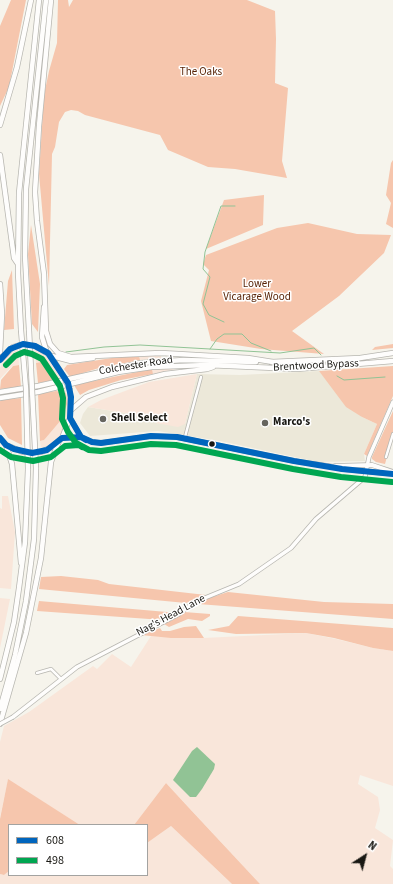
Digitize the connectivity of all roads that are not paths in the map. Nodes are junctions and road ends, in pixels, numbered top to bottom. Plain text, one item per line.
1 (31, 0) edge
2 (39, 0) edge
3 (46, 0) edge
4 (51, 0) edge
5 (35, 105) junction
6 (0, 125) edge
7 (0, 156) edge
8 (35, 192) junction
9 (18, 266) junction
10 (0, 284) edge
11 (45, 301) junction
12 (0, 352) edge
13 (393, 353) edge
14 (49, 354) junction
15 (100, 356) junction
16 (0, 360) edge
17 (393, 361) edge
18 (273, 362) junction
19 (216, 366) junction
20 (201, 377) dead end
21 (0, 392) edge
22 (0, 398) edge
23 (393, 402) edge
24 (71, 410) junction
25 (70, 418) junction
26 (393, 434) edge
27 (81, 437) junction
28 (185, 437) junction
29 (0, 438) edge
30 (60, 440) junction
31 (6, 445) junction
32 (386, 458) dead end
33 (367, 465) junction
34 (335, 466) junction
35 (366, 472) junction
36 (393, 473) edge
37 (43, 532) junction
38 (22, 570) junction
39 (19, 638) junction
40 (37, 673) dead end
41 (60, 678) junction
42 (0, 679) edge
43 (0, 709) edge
44 (0, 724) edge

1 - 6 highway
2 - 9 highway
3 - 5 highway
4 - 8 highway
5 - 8 highway
5 - 39 highway, bridge
7 - 9 highway
8 - 11 highway
9 - 38 highway, bridge
10 - 12 highway
11 - 14 highway
11 - 15 highway
13 - 18 highway, Brentwood Bypass
14 - 15 highway
14 - 16 highway
14 - 24 highway, bridge
15 - 18 highway
17 - 19 highway, Brentwood Bypass
18 - 21 highway, Colchester Road
19 - 22 highway, Colchester Road
19 - 24 highway
20 - 28 street
23 - 33 street
24 - 25 highway
25 - 27 main road
25 - 30 highway
26 - 32 street
27 - 28 main road
27 - 30 main road
28 - 34 main road
29 - 31 highway
30 - 31 highway
30 - 37 highway
31 - 38 highway
33 - 34 main road
33 - 35 street
33 - 36 main road
34 - 35 main road
35 - 36 main road
35 - 41 street, Nag's Head Lane
37 - 39 highway
37 - 44 highway
38 - 42 highway
39 - 43 highway
40 - 41 street
41 - 44 street, Nag's Head Lane, bridge

